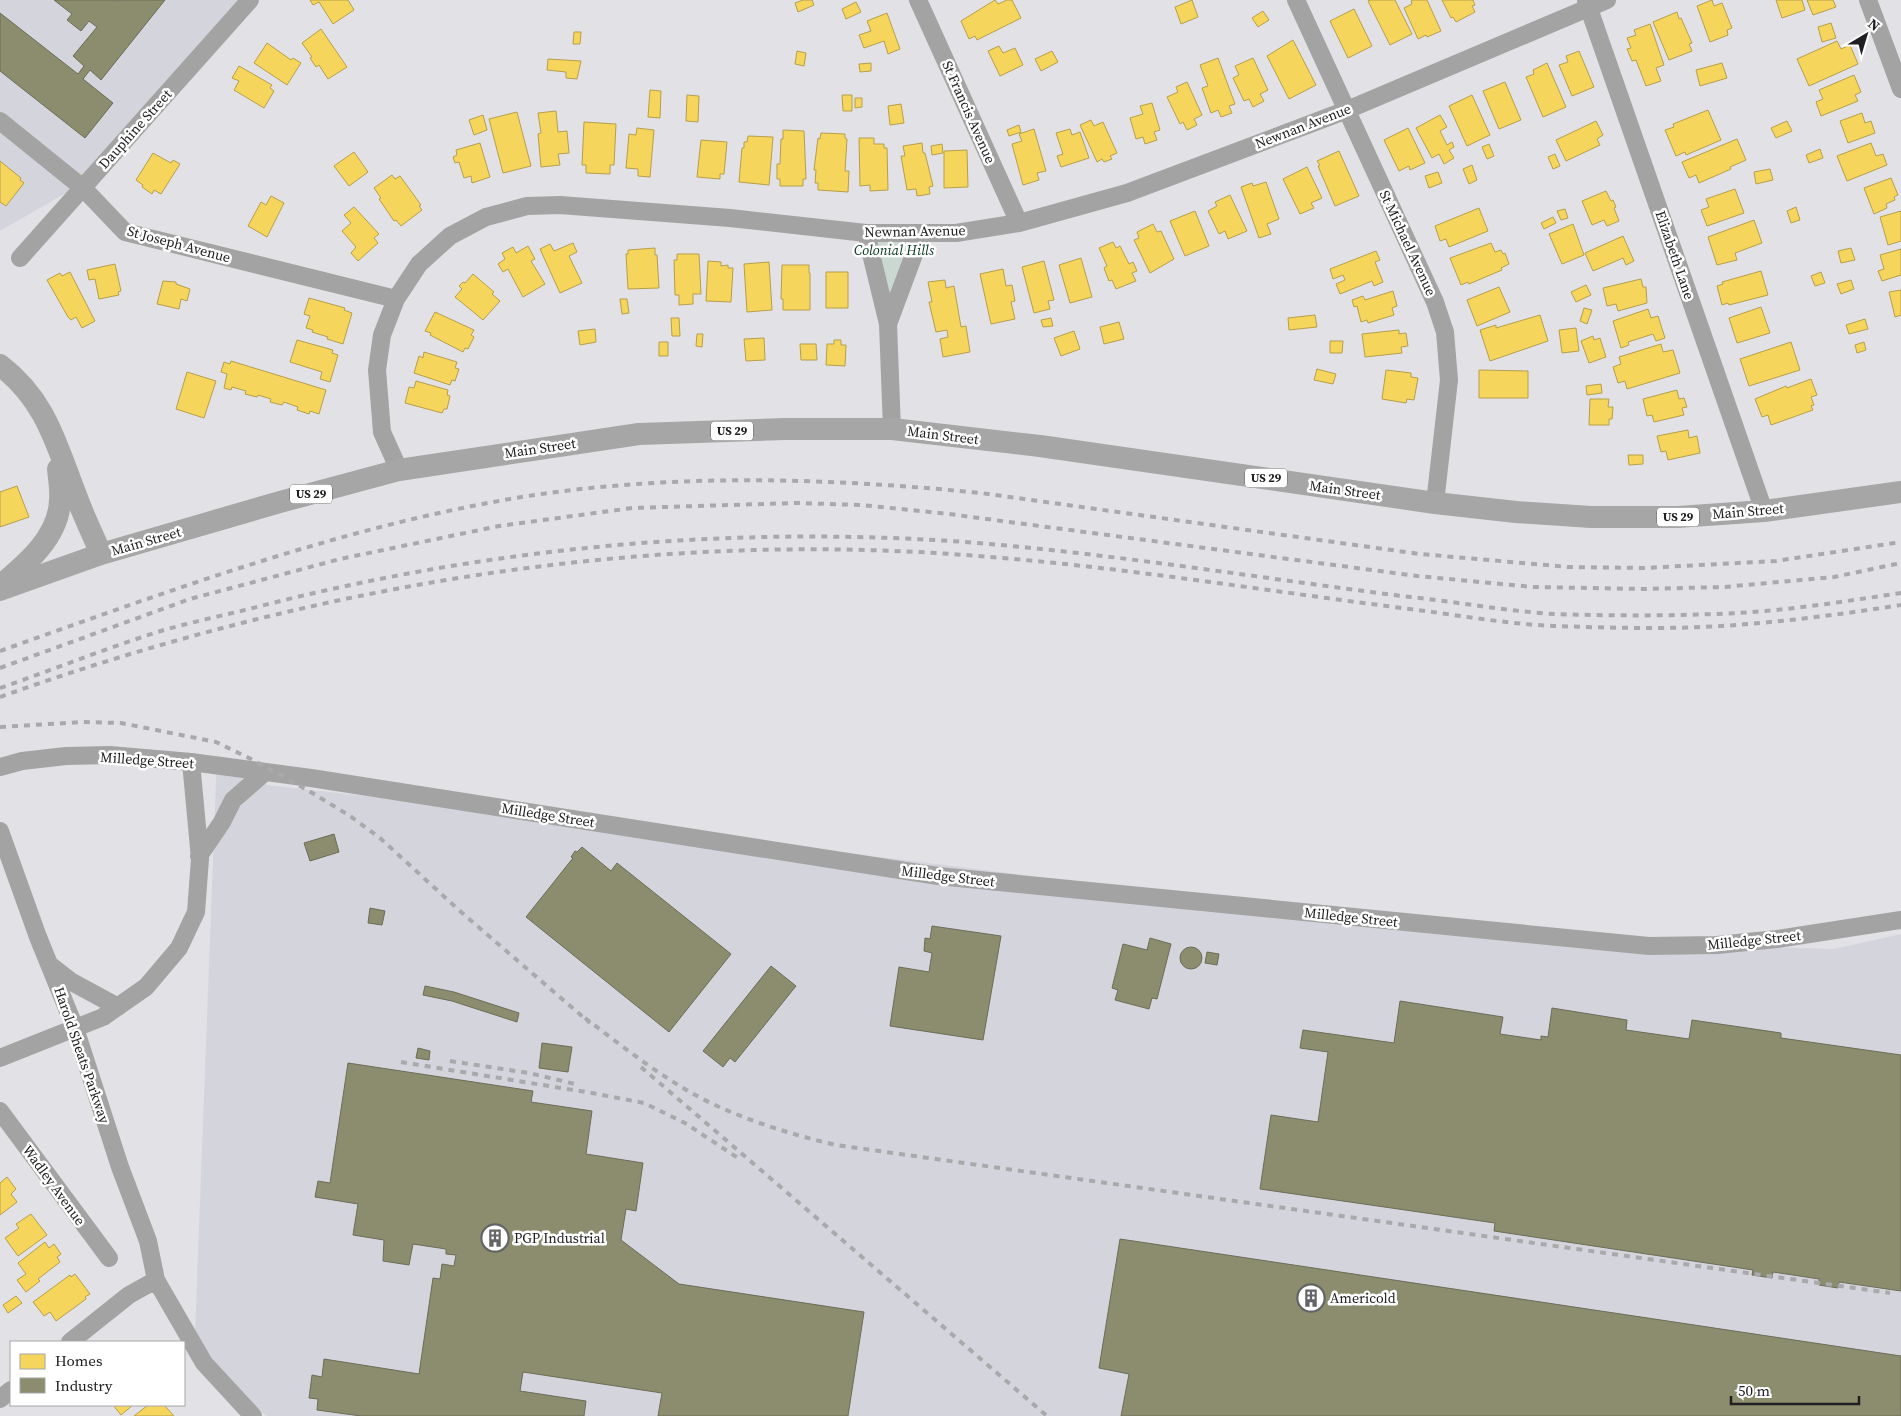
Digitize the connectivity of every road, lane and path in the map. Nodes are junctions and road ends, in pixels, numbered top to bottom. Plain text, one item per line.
1 (250, 0) edge
2 (918, 0) edge
3 (1296, 0) edge
4 (1607, 0) edge
5 (1868, 0) edge
6 (1588, 4) edge
7 (1901, 89) edge
8 (1347, 110) junction
9 (0, 121) edge
10 (83, 188) junction
11 (1019, 224) junction
12 (866, 233) junction
13 (922, 233) junction
14 (20, 258) dead end
15 (396, 299) junction
16 (888, 324) junction
17 (0, 365) edge
18 (892, 429) junction
19 (57, 446) junction
20 (399, 470) junction
21 (1901, 492) edge
22 (1435, 503) junction
23 (1764, 511) junction
24 (101, 554) junction
25 (0, 586) edge
26 (0, 590) edge
27 (191, 762) junction
28 (0, 767) edge
29 (264, 773) junction
30 (0, 831) edge
31 (199, 856) junction
32 (1901, 920) edge
33 (49, 964) junction
34 (118, 1007) junction
35 (75, 1028) junction
36 (0, 1058) edge
37 (0, 1111) edge
38 (109, 1258) dead end
39 (156, 1280) junction
40 (71, 1341) edge
41 (10, 1391) edge
42 (0, 1399) edge
43 (253, 1416) edge

1 - 10 street, Dauphine Street
2 - 11 street, St Francis Avenue
3 - 8 street, St Michael Avenue
4 - 6 street, Newnan Avenue
5 - 7 street
6 - 8 street, Newnan Avenue
6 - 23 street, Elizabeth Lane
8 - 11 street, Newnan Avenue
8 - 22 street, St Michael Avenue
9 - 10 street, St Joseph Avenue
10 - 14 street, Dauphine Street
10 - 15 street, St Joseph Avenue
11 - 13 street, Newnan Avenue
12 - 13 street, Newnan Avenue
12 - 15 street, Newnan Avenue
12 - 16 street
13 - 16 street
15 - 20 street, Newnan Avenue
16 - 18 street
17 - 19 main road
18 - 20 main road, Main Street / US 29
18 - 22 main road, Main Street / US 29
19 - 24 main road
19 - 25 main road
20 - 24 main road, Main Street / US 29
21 - 23 main road, Main Street / US 29
22 - 23 main road, Main Street / US 29
24 - 26 main road, Main Street / US 29
27 - 28 street, Milledge Street
27 - 29 street, Milledge Street
27 - 31 street
29 - 31 street
29 - 32 street, Milledge Street
30 - 33 street, Harold Sheats Parkway
31 - 34 street
33 - 34 street
33 - 35 street, Harold Sheats Parkway
34 - 35 street
35 - 36 street
35 - 39 street, Harold Sheats Parkway
37 - 38 street, Wadley Avenue
39 - 40 street
39 - 43 street
41 - 42 street

